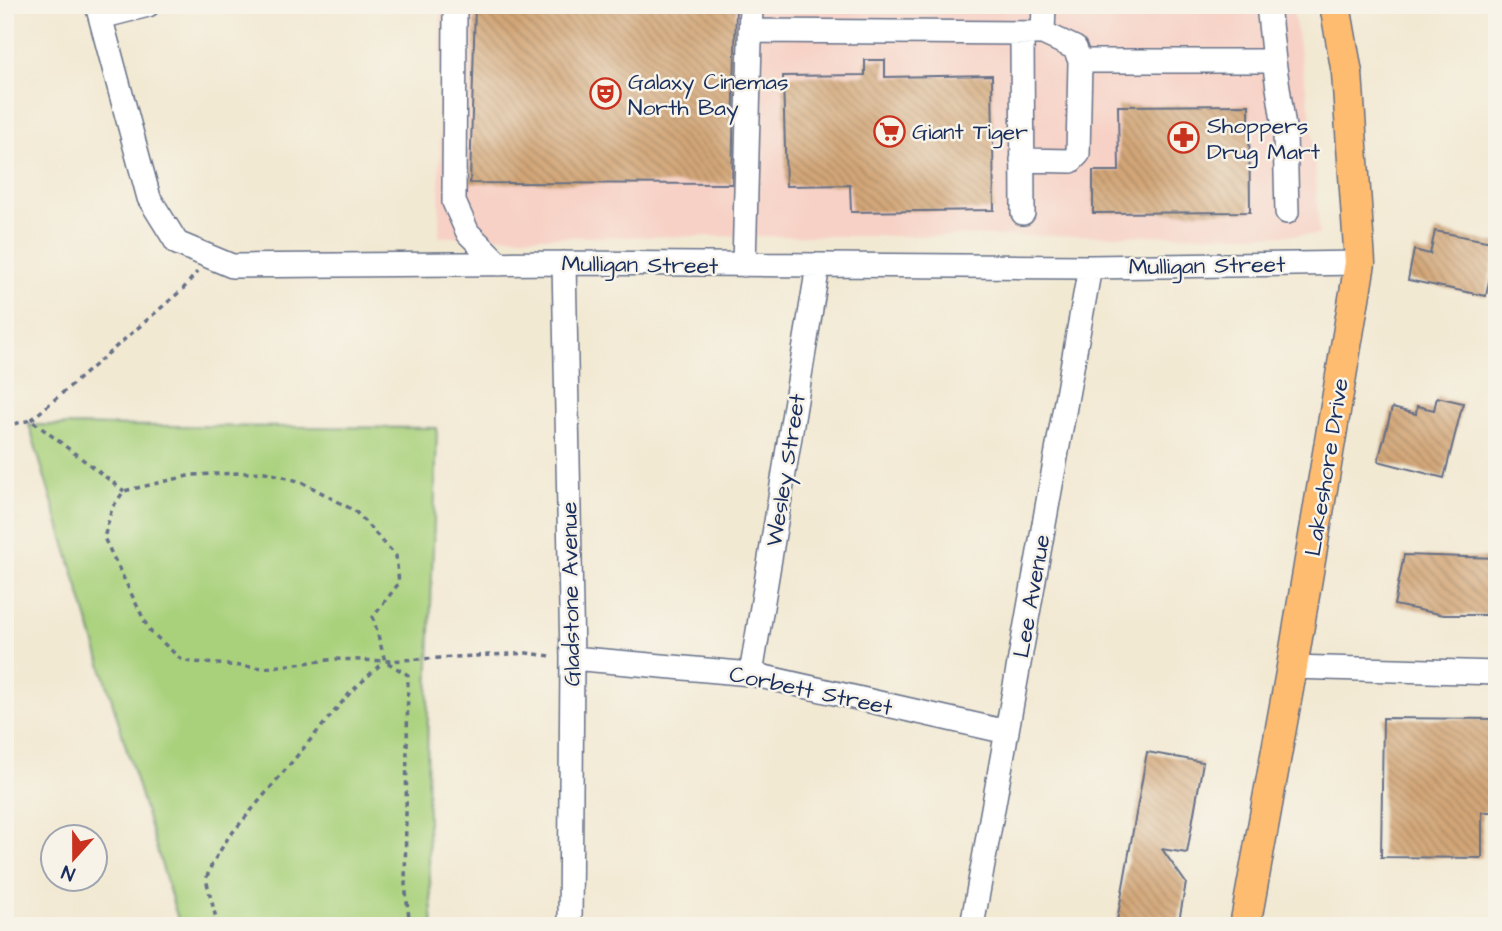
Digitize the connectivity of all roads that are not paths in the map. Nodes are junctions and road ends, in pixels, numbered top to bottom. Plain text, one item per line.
1 (148, 5) edge
2 (455, 5) edge
3 (751, 5) edge
4 (1044, 5) edge
5 (1268, 5) edge
6 (1335, 5) edge
7 (99, 11) edge
8 (750, 31) junction
9 (1032, 33) junction
10 (1080, 61) junction
11 (1274, 61) junction
12 (1022, 160) junction
13 (1287, 212) dead end
14 (1023, 213) dead end
15 (564, 263) junction
16 (1360, 263) junction
17 (499, 264) junction
18 (744, 265) junction
19 (818, 266) junction
20 (1090, 267) junction
21 (572, 659) junction
22 (1292, 667) junction
23 (1497, 673) edge
24 (751, 674) junction
25 (1007, 732) junction
26 (570, 926) edge
27 (972, 926) edge
28 (1245, 926) edge

1 - 7 street
2 - 17 street
3 - 8 street
4 - 9 street
5 - 11 street
6 - 16 main road, Lakeshore Drive
7 - 17 street, Mulligan Street
8 - 9 street
8 - 18 street
9 - 10 street
9 - 12 street
10 - 11 street
10 - 12 street
11 - 13 street
12 - 14 street
15 - 17 street, Mulligan Street
15 - 18 street, Mulligan Street
15 - 21 street, Gladstone Avenue
16 - 20 street, Mulligan Street
16 - 22 main road, Lakeshore Drive
18 - 19 street, Mulligan Street
19 - 20 street, Mulligan Street
19 - 24 street, Wesley Street
20 - 25 street, Lee Avenue
21 - 24 street, Corbett Street
21 - 26 street, Gladstone Avenue
22 - 23 street
22 - 28 main road, Lakeshore Drive
24 - 25 street, Corbett Street
25 - 27 street, Lee Avenue

